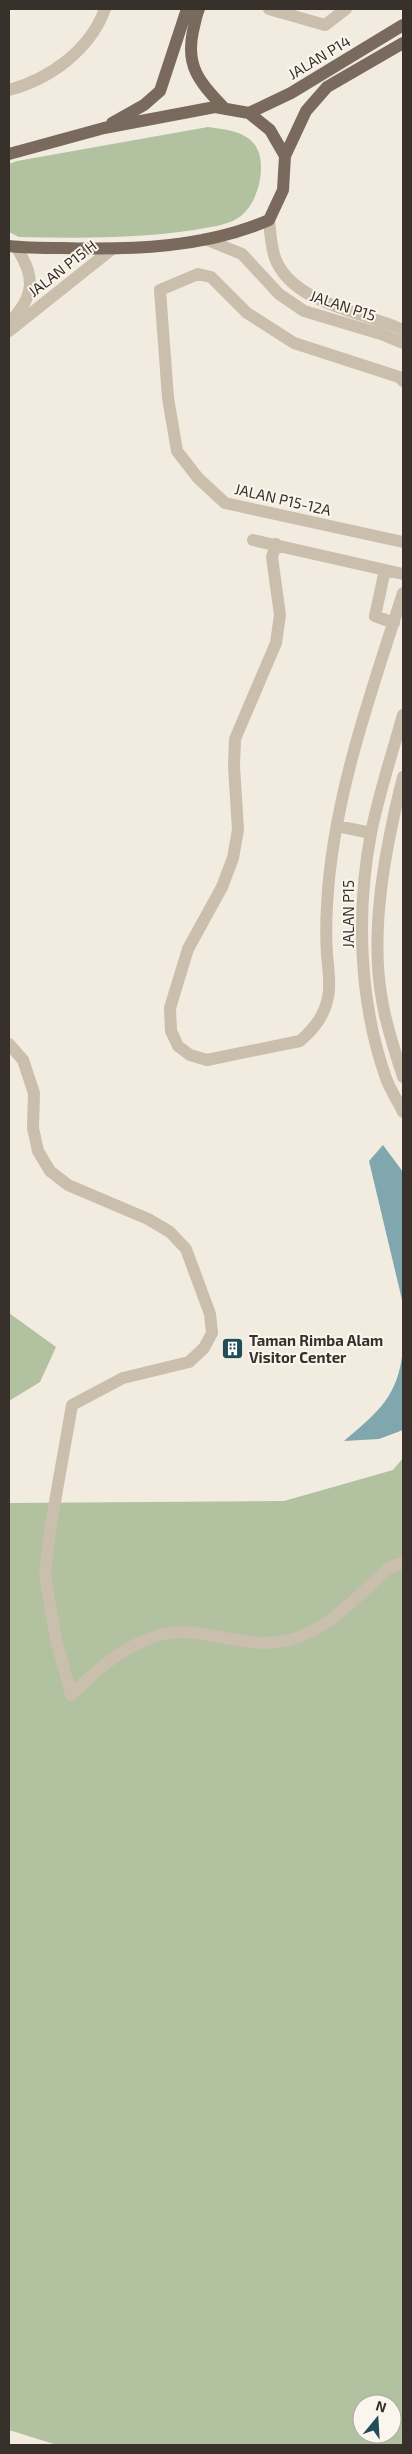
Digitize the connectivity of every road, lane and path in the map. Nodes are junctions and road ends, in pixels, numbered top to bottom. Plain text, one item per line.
1 (105, 9) edge
2 (187, 9) edge
3 (199, 9) edge
4 (269, 9) edge
5 (346, 9) edge
6 (403, 26) edge
7 (400, 47) edge
8 (9, 90) edge
9 (225, 109) junction
10 (249, 113) junction
11 (104, 128) junction
12 (9, 154) edge
13 (286, 156) junction
14 (269, 220) junction
15 (205, 239) junction
16 (13, 246) edge
17 (112, 249) junction
18 (9, 323) edge
19 (403, 330) edge
20 (9, 331) edge
21 (403, 343) edge
22 (403, 381) edge
23 (253, 540) dead end
24 (403, 542) edge
25 (276, 544) junction
26 (385, 570) junction
27 (403, 574) edge
28 (403, 593) edge
29 (394, 623) junction
30 (403, 715) edge
31 (403, 777) edge
32 (337, 826) junction
33 (371, 833) junction
34 (367, 999) junction
35 (381, 999) junction
36 (9, 1044) edge
37 (403, 1077) edge
38 (403, 1112) edge
39 (403, 1563) edge

1 - 8 street
2 - 11 main road
3 - 9 main road
4 - 5 street
6 - 10 main road, JALAN P14
7 - 13 main road, JALAN P14
9 - 10 main road
9 - 11 main road
10 - 13 main road
11 - 12 main road
13 - 14 main road, JALAN P14
14 - 15 main road
14 - 19 street, JALAN P15
15 - 17 main road
15 - 21 street, JALAN P15
16 - 17 main road
16 - 18 street, JALAN P15 H
17 - 20 street, JALAN P15 H
22 - 24 street, JALAN P15-12A
23 - 25 street
25 - 26 street
25 - 32 street
26 - 27 street
26 - 29 street
28 - 29 street
29 - 32 street
30 - 33 street, JALAN P15
31 - 35 street, JALAN P15
32 - 33 street
33 - 34 street, JALAN P15
34 - 35 street
34 - 38 street, JALAN P15
35 - 37 street, JALAN P15
36 - 39 street

